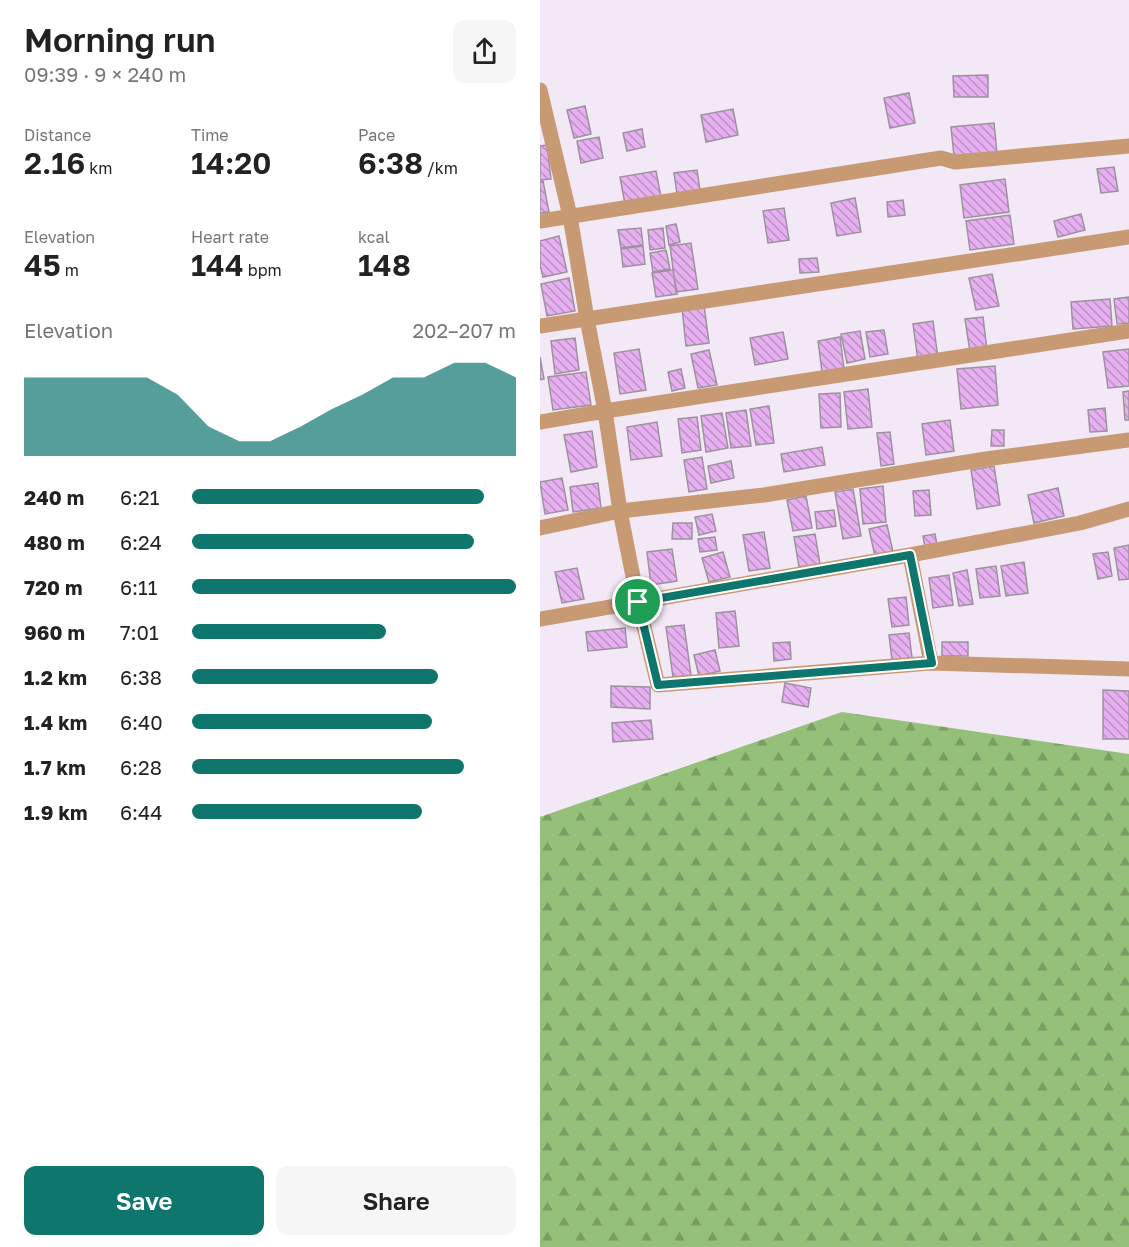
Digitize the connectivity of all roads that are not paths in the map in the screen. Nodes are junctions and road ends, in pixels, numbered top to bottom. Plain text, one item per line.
1 (540, 90) edge
2 (543, 116) edge
3 (1129, 146) edge
4 (570, 216) junction
5 (540, 221) edge
6 (1129, 237) edge
7 (587, 319) junction
8 (540, 326) edge
9 (1129, 331) edge
10 (604, 411) junction
11 (540, 422) edge
12 (1129, 440) edge
13 (1129, 509) edge
14 (620, 512) junction
15 (540, 528) edge
16 (910, 555) junction
17 (638, 602) junction
18 (540, 619) edge
19 (932, 663) junction
20 (1129, 669) edge

1 - 2 street
2 - 4 street
3 - 4 street
4 - 5 street
4 - 7 street
6 - 7 street
7 - 8 street
7 - 10 street
9 - 10 street
10 - 11 street
10 - 14 street
12 - 14 street
13 - 16 street
14 - 15 street
14 - 17 street
16 - 17 street
16 - 19 street
17 - 18 street
17 - 19 street
19 - 20 street

